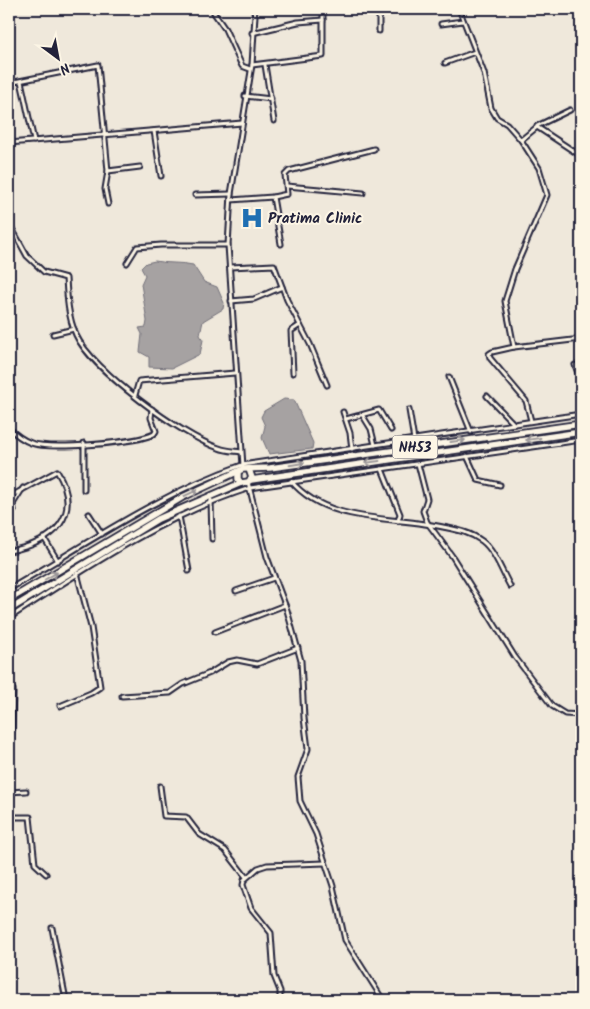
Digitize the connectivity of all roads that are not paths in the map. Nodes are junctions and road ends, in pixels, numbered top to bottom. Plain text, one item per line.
1 (253, 9) edge
2 (323, 9) edge
3 (379, 9) edge
4 (459, 9) edge
5 (214, 13) dead end
6 (323, 20) junction
7 (463, 21) junction
8 (441, 24) dead end
9 (379, 32) dead end
10 (252, 33) junction
11 (475, 52) junction
12 (446, 63) dead end
13 (252, 65) junction
14 (265, 65) junction
15 (250, 69) junction
16 (21, 81) junction
17 (9, 83) edge
18 (245, 96) junction
19 (271, 99) junction
20 (570, 110) dead end
21 (274, 121) dead end
22 (242, 122) junction
23 (536, 127) junction
24 (154, 131) junction
25 (104, 136) junction
26 (34, 140) junction
27 (521, 140) junction
28 (9, 142) edge
29 (374, 148) dead end
30 (581, 156) edge
31 (140, 167) dead end
32 (108, 171) junction
33 (161, 176) dead end
34 (286, 186) junction
35 (363, 193) dead end
36 (231, 194) junction
37 (195, 195) dead end
38 (273, 197) junction
39 (231, 200) junction
40 (108, 204) dead end
41 (9, 223) edge
42 (281, 244) dead end
43 (228, 245) junction
44 (128, 264) dead end
45 (230, 267) junction
46 (282, 287) junction
47 (231, 301) junction
48 (300, 325) junction
49 (74, 330) junction
50 (53, 334) dead end
51 (581, 340) edge
52 (514, 347) junction
53 (575, 365) dead end
54 (293, 372) dead end
55 (235, 373) junction
56 (449, 377) dead end
57 (581, 382) edge
58 (327, 385) dead end
59 (135, 395) junction
60 (487, 396) dead end
61 (152, 408) junction
62 (409, 410) dead end
63 (343, 412) dead end
64 (581, 414) edge
65 (363, 416) junction
66 (346, 419) junction
67 (532, 421) junction
68 (514, 424) junction
69 (581, 424) edge
70 (9, 428) edge
71 (391, 430) dead end
72 (471, 432) junction
73 (581, 432) edge
74 (414, 440) junction
75 (581, 440) edge
76 (84, 443) junction
77 (375, 445) junction
78 (352, 449) junction
79 (241, 452) junction
80 (467, 456) junction
81 (418, 464) junction
82 (243, 469) junction
83 (382, 469) junction
84 (291, 481) junction
85 (248, 483) junction
86 (500, 485) dead end
87 (23, 488) junction
88 (84, 490) dead end
89 (9, 497) edge
90 (211, 500) junction
91 (14, 510) dead end
92 (89, 514) dead end
93 (179, 516) junction
94 (398, 520) junction
95 (428, 524) junction
96 (102, 534) junction
97 (44, 538) junction
98 (212, 539) dead end
99 (9, 551) edge
100 (58, 561) junction
101 (188, 571) dead end
102 (77, 574) junction
103 (274, 578) junction
104 (510, 586) dead end
105 (9, 589) edge
106 (236, 591) dead end
107 (9, 600) edge
108 (285, 605) junction
109 (9, 610) edge
110 (9, 618) edge
111 (215, 632) dead end
112 (298, 648) junction
113 (13, 690) dead end
114 (122, 696) dead end
115 (60, 706) dead end
116 (581, 715) edge
117 (9, 755) edge
118 (160, 786) dead end
119 (26, 791) dead end
120 (9, 792) edge
121 (9, 817) edge
122 (325, 863) junction
123 (46, 874) dead end
124 (246, 877) junction
125 (52, 928) dead end
126 (66, 1000) edge
127 (280, 1000) edge
128 (383, 1000) edge

1 - 10 street
2 - 6 street
3 - 9 street
4 - 7 street
5 - 15 street
6 - 10 street
6 - 14 street
7 - 8 street
7 - 11 street
10 - 13 street
11 - 12 street
11 - 27 street
13 - 14 street
13 - 15 street
14 - 19 street
15 - 18 street
16 - 17 street
16 - 25 street
16 - 26 street
18 - 19 street
18 - 22 street
19 - 21 street
20 - 23 street
22 - 24 street
22 - 36 street
23 - 27 street
23 - 30 street
24 - 25 street
24 - 33 street
25 - 26 street
25 - 32 street
26 - 28 street
27 - 52 street
29 - 34 street
31 - 32 street
32 - 40 street
34 - 35 street
34 - 38 street
36 - 37 street
36 - 39 street
38 - 39 street
38 - 42 street
39 - 43 street
41 - 49 street
43 - 44 street
43 - 45 street
45 - 46 street
45 - 47 street
46 - 47 street
46 - 48 street
47 - 55 street
48 - 54 street
48 - 58 street
49 - 50 street
49 - 59 street
51 - 52 street
52 - 67 street
53 - 57 street
55 - 59 street
55 - 79 street
56 - 72 street
59 - 61 street
60 - 68 street
61 - 76 street
61 - 79 street
62 - 74 street
63 - 66 street
64 - 67 street
65 - 66 street
65 - 71 street
65 - 77 street
66 - 78 street
67 - 68 street
68 - 72 street
82 -> 69 highway, NH53
70 - 76 street
72 - 74 street
73 -> 85 highway, NH53
74 - 77 street
75 - 80 street
76 - 88 street
77 - 78 street
78 - 82 street
79 - 82 street
80 - 81 street
80 - 86 street
81 - 83 street
81 - 95 street
82 - 85 highway
82 - 85 highway
82 - 96 street
107 -> 82 highway, NH53
83 - 84 street
83 - 94 street
84 - 85 street
84 - 94 street
85 - 90 street
85 - 103 street
85 - 109 highway, NH53
87 - 89 street
87 - 91 street
87 - 97 street
90 - 93 street
90 - 98 street
92 - 96 street
93 - 101 street
93 - 102 street
94 - 95 street
95 - 104 street
95 - 116 street
96 - 100 street
97 - 99 street
97 - 100 street
100 - 105 street
102 - 110 street
102 - 115 street
103 - 106 street
103 - 108 street
108 - 111 street
108 - 112 street
112 - 114 street
112 - 122 street
113 - 117 street
118 - 124 street
119 - 120 street
121 - 123 street
122 - 124 street
122 - 128 street
124 - 127 street
125 - 126 street

